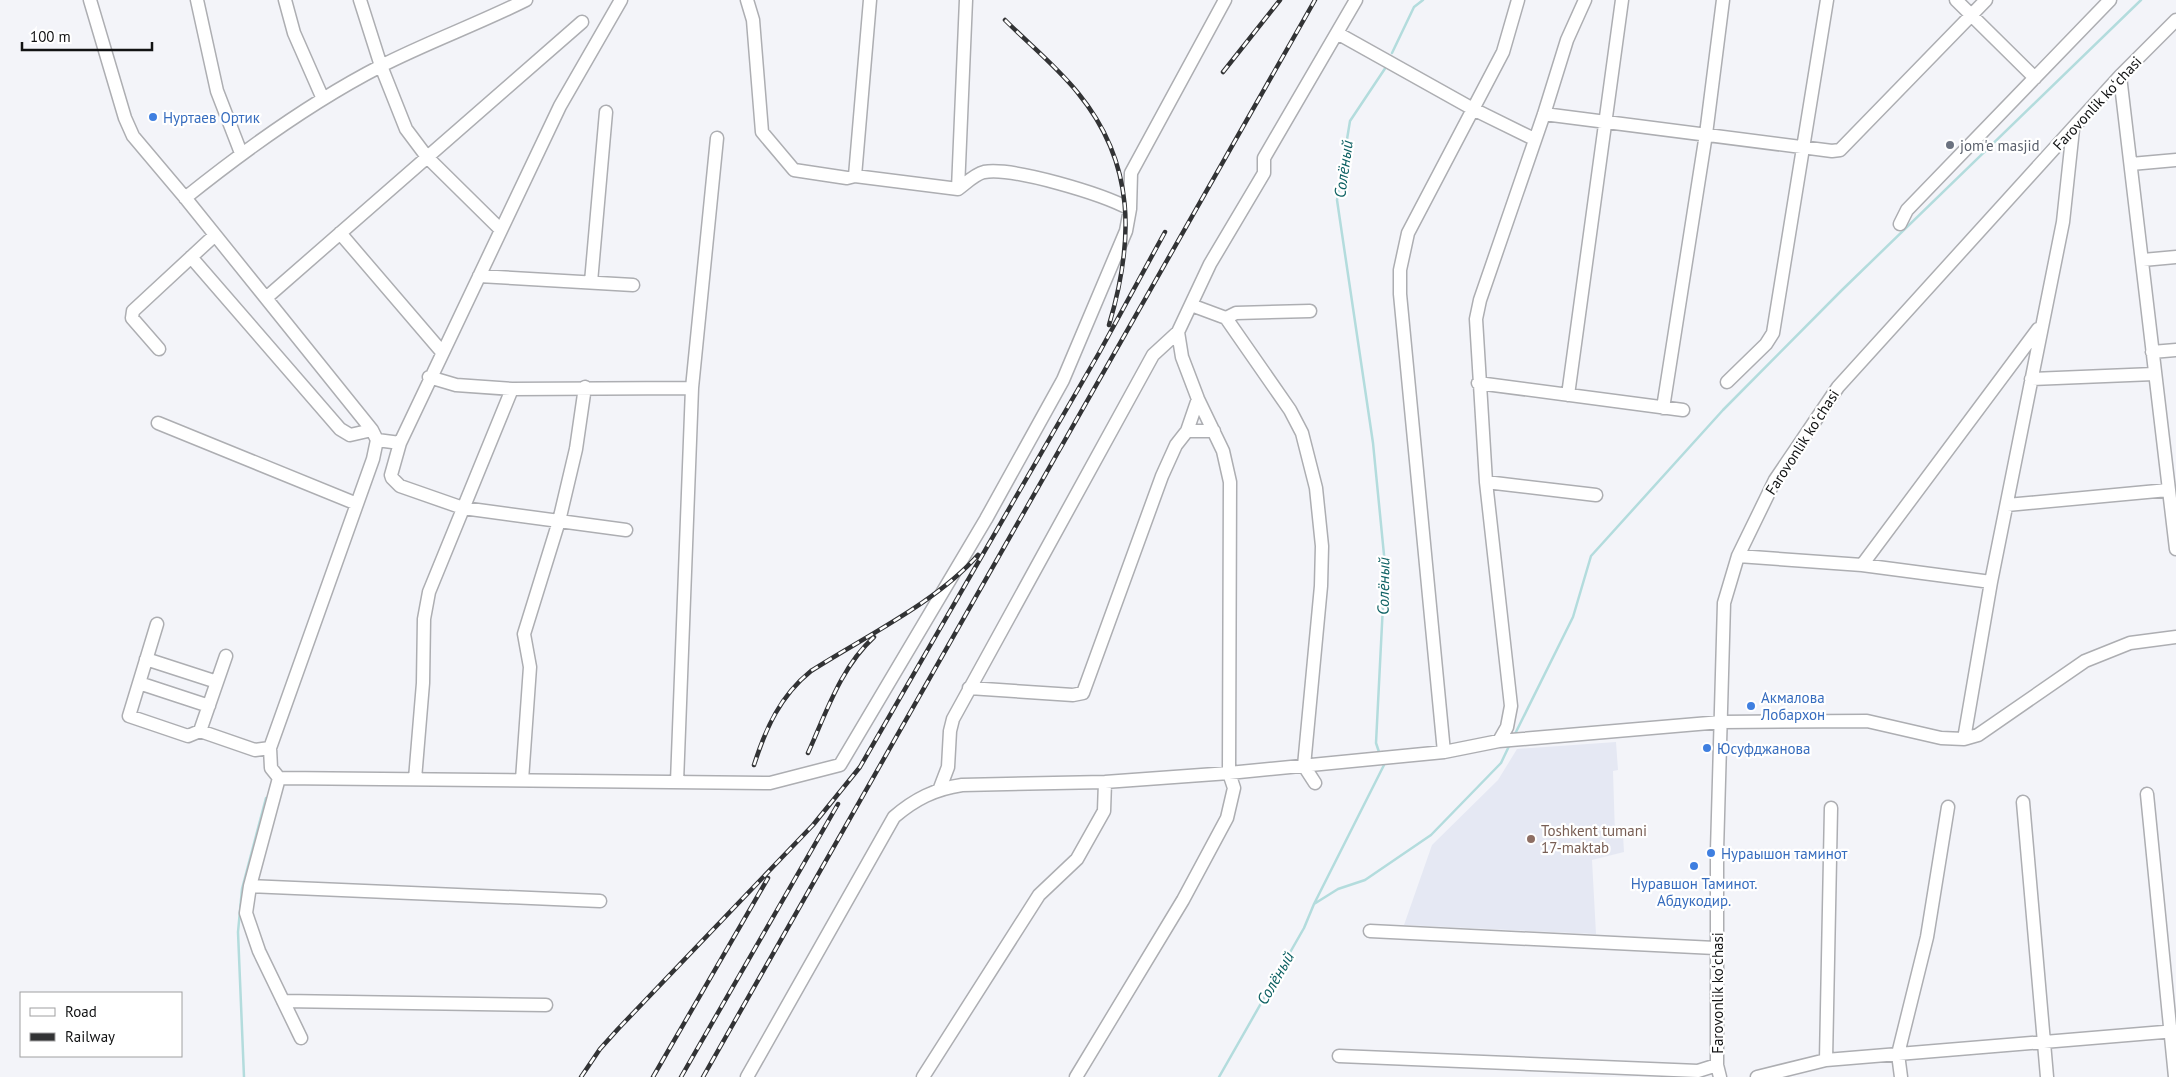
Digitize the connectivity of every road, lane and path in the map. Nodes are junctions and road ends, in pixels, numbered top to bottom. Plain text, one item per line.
1 (90, 0) edge
2 (197, 0) edge
3 (285, 0) edge
4 (360, 0) edge
5 (526, 0) edge
6 (621, 0) edge
7 (747, 0) edge
8 (870, 0) edge
9 (966, 0) edge
10 (1225, 0) edge
11 (1356, 0) edge
12 (1518, 0) edge
13 (1585, 0) edge
14 (1622, 0) edge
15 (1723, 0) edge
16 (1828, 0) edge
17 (1956, 0) edge
18 (1986, 0) edge
19 (2110, 0) edge
20 (1971, 15) junction
21 (2176, 20) edge
22 (582, 22) dead end
23 (1337, 33) junction
24 (380, 66) junction
25 (2120, 76) junction
26 (2035, 78) junction
27 (324, 99) junction
28 (1472, 109) junction
29 (606, 112) dead end
30 (1544, 114) junction
31 (1606, 121) junction
32 (2073, 128) junction
33 (1706, 134) junction
34 (717, 138) dead end
35 (1534, 139) junction
36 (1804, 147) junction
37 (241, 153) junction
38 (427, 156) junction
39 (2176, 160) edge
40 (2131, 164) junction
41 (855, 176) junction
42 (958, 189) junction
43 (185, 198) junction
44 (1130, 209) junction
45 (1900, 224) dead end
46 (501, 230) junction
47 (340, 232) junction
48 (215, 235) junction
49 (2176, 256) edge
50 (191, 257) junction
51 (2143, 260) junction
52 (479, 276) junction
53 (591, 282) junction
54 (633, 285) dead end
55 (266, 298) junction
56 (1191, 305) junction
57 (1310, 311) dead end
58 (1226, 318) junction
59 (2041, 325) junction
60 (1178, 332) junction
61 (159, 349) dead end
62 (2176, 350) edge
63 (442, 352) junction
64 (2152, 352) junction
65 (2154, 374) junction
66 (429, 377) junction
67 (2031, 379) junction
68 (1727, 382) dead end
69 (1478, 383) junction
70 (585, 387) junction
71 (692, 388) junction
72 (512, 389) junction
73 (1568, 395) junction
74 (1198, 399) junction
75 (1663, 408) junction
76 (1683, 410) dead end
77 (158, 423) dead end
78 (1187, 431) junction
79 (1214, 432) junction
80 (374, 435) junction
81 (400, 444) junction
82 (2170, 446) edge
83 (1486, 482) junction
84 (2168, 490) junction
85 (1596, 495) dead end
86 (357, 504) junction
87 (2007, 505) junction
88 (463, 508) junction
89 (559, 521) junction
90 (626, 530) dead end
91 (2176, 549) edge
92 (1738, 556) junction
93 (1862, 565) junction
94 (1991, 582) junction
95 (157, 624) dead end
96 (2176, 637) edge
97 (226, 656) dead end
98 (146, 659) junction
99 (217, 682) junction
100 (139, 683) junction
101 (969, 688) junction
102 (209, 706) junction
103 (1722, 722) junction
104 (200, 731) junction
105 (1964, 739) junction
106 (1503, 740) junction
107 (270, 748) junction
108 (1444, 752) junction
109 (1304, 766) junction
110 (1229, 773) junction
111 (279, 778) junction
112 (414, 779) junction
113 (522, 780) junction
114 (677, 782) junction
115 (1105, 782) junction
116 (1315, 783) dead end
117 (940, 788) junction
118 (2147, 794) dead end
119 (2022, 802) dead end
120 (1948, 807) dead end
121 (1831, 808) dead end
122 (250, 886) junction
123 (600, 901) dead end
124 (1370, 931) dead end
125 (1715, 948) junction
126 (283, 1001) junction
127 (546, 1005) dead end
128 (2174, 1031) edge
129 (301, 1038) dead end
130 (2045, 1042) junction
131 (1898, 1054) junction
132 (1339, 1056) dead end
133 (1826, 1060) junction
134 (1718, 1071) edge
135 (747, 1077) edge
136 (923, 1077) edge
137 (1076, 1077) edge
138 (1757, 1077) edge
139 (1901, 1077) edge
140 (2048, 1077) edge
141 (2175, 1077) edge

1 - 43 street
2 - 37 street
3 - 27 street
4 - 24 street
5 - 24 street
6 - 46 street
7 - 41 street
8 - 41 street
9 - 42 street
10 - 44 street
11 - 23 street
12 - 28 street
13 - 30 street
14 - 31 street
15 - 33 street
16 - 36 street
17 - 20 street
18 - 20 street
19 - 26 street
20 - 26 street
20 - 36 street
21 - 25 street, Farovonlik koʻchasi
22 - 38 street
23 - 28 street
23 - 56 street
24 - 27 street
24 - 38 street
25 - 32 street, Farovonlik koʻchasi
25 - 40 street
26 - 45 street
27 - 37 street
28 - 35 street
28 - 108 street
29 - 53 street
30 - 31 street
30 - 35 street
31 - 33 street
31 - 73 street
32 - 59 street
32 - 92 street, Farovonlik koʻchasi
33 - 36 street
33 - 75 street
34 - 71 street
35 - 69 street
36 - 68 street
37 - 43 street
38 - 46 street
38 - 47 street
39 - 40 street
40 - 51 street
41 - 42 street
42 - 44 street
43 - 48 street
44 - 114 street
46 - 52 street
47 - 55 street
47 - 63 street
48 - 50 street
48 - 55 street
49 - 51 street
50 - 61 street
50 - 80 street
51 - 64 street
52 - 53 street
52 - 63 street
53 - 54 street
55 - 80 street
56 - 58 street
56 - 60 street
57 - 58 street
58 - 109 street
59 - 67 street
59 - 93 street
60 - 74 street
60 - 101 street
62 - 64 street
63 - 66 street
64 - 65 street
65 - 67 street
65 - 82 street
66 - 72 street
66 - 81 street
67 - 87 street
69 - 73 street
69 - 83 street
70 - 71 street
70 - 72 street
70 - 89 street
71 - 114 street
72 - 88 street
73 - 75 street
74 - 78 street
74 - 79 street
75 - 76 street
77 - 86 street
78 - 79 street
78 - 101 street
79 - 110 street
80 - 81 street
80 - 86 street
81 - 88 street
82 - 84 street
83 - 85 street
83 - 106 street
84 - 87 street
84 - 91 street
86 - 107 street
87 - 94 street
88 - 89 street
88 - 112 street
89 - 90 street
89 - 113 street
92 - 93 street
92 - 103 street, Farovonlik koʻchasi
93 - 94 street
94 - 105 street
95 - 98 street
96 - 105 street
97 - 99 street
98 - 99 street
98 - 100 street
99 - 102 street
100 - 102 street
100 - 104 street
101 - 117 street
102 - 104 street
103 - 105 street
103 - 106 street
103 - 125 street, Farovonlik koʻchasi
104 - 107 street
106 - 108 street
107 - 111 street
108 - 109 street
109 - 110 street
109 - 116 street
110 - 115 street
110 - 137 street
111 - 112 street
111 - 122 street
112 - 113 street
113 - 114 street
115 - 117 street
115 - 136 street
117 - 135 street
118 - 128 street
119 - 130 street
120 - 131 street
121 - 133 street
122 - 123 street
122 - 126 street
124 - 125 street
125 - 134 street, Farovonlik koʻchasi
126 - 127 street
126 - 129 street
128 - 130 street
128 - 141 street
130 - 131 street
130 - 140 street
131 - 133 street
131 - 139 street
132 - 134 street
133 - 138 street

